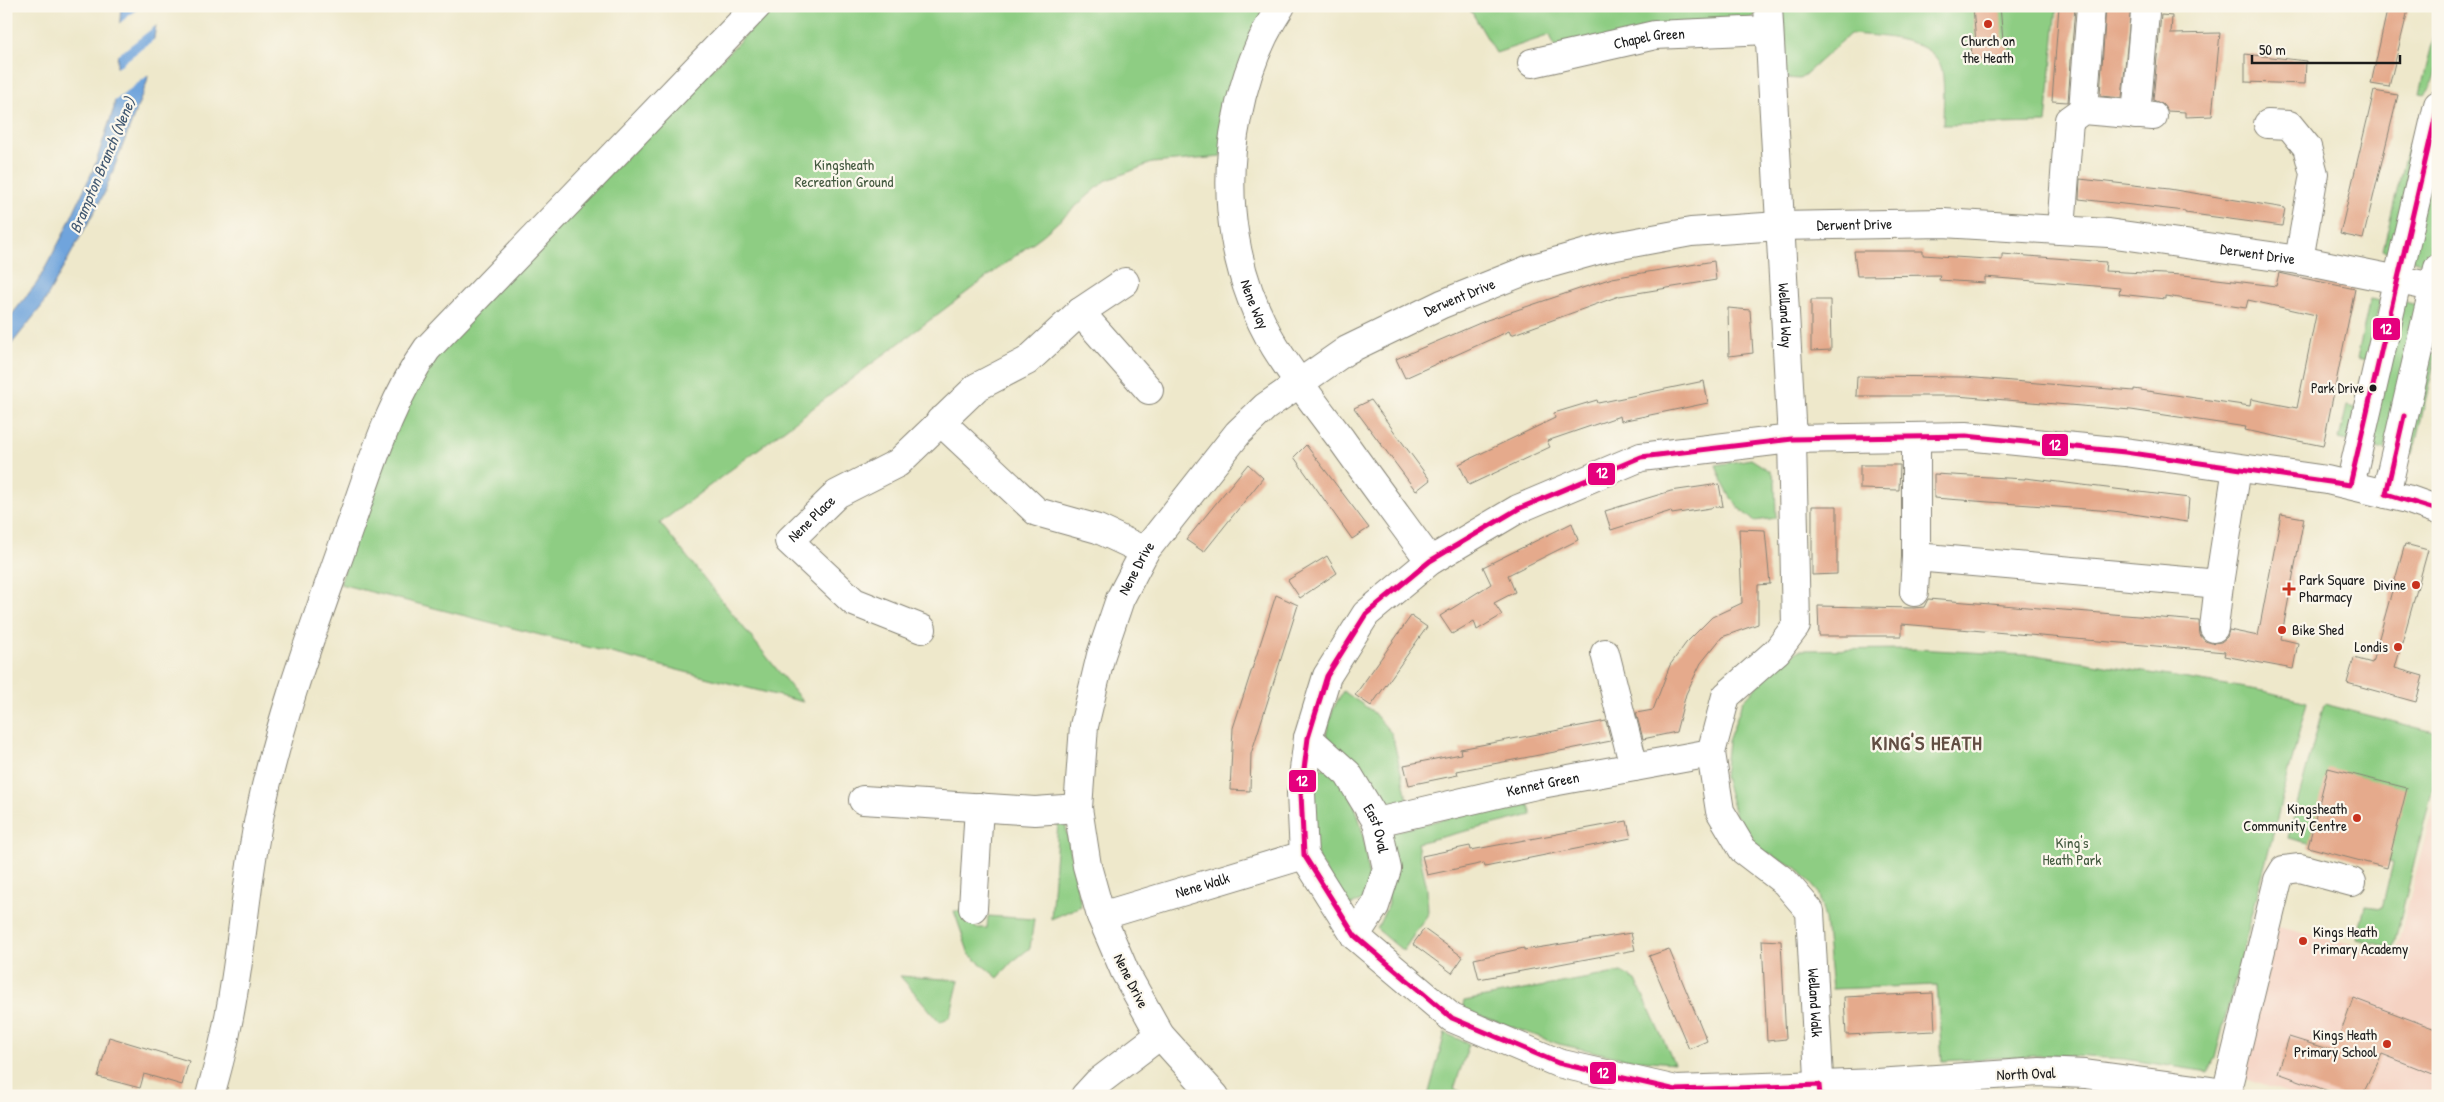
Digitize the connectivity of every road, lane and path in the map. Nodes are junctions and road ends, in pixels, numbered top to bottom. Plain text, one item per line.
1 (757, 6) edge
2 (1281, 6) edge
3 (2091, 6) edge
4 (2144, 13) dead end
5 (1768, 18) edge
6 (1532, 62) dead end
7 (2438, 105) edge
8 (2083, 110) junction
9 (2268, 124) dead end
10 (1779, 226) junction
11 (2061, 230) junction
12 (2299, 260) junction
13 (2398, 279) junction
14 (2436, 281) edge
15 (1126, 282) dead end
16 (1080, 312) junction
17 (1298, 382) junction
18 (1149, 390) dead end
19 (940, 421) junction
20 (1916, 437) junction
21 (1792, 439) junction
22 (2237, 468) junction
23 (2350, 485) junction
24 (2386, 494) junction
25 (2438, 510) edge
26 (1145, 550) junction
27 (1916, 557) junction
28 (1430, 561) junction
29 (2219, 584) junction
30 (1914, 592) dead end
31 (2214, 628) dead end
32 (922, 629) dead end
33 (1604, 652) dead end
34 (1308, 738) junction
35 (1711, 753) junction
36 (1634, 767) junction
37 (863, 800) dead end
38 (979, 807) junction
39 (1078, 808) junction
40 (1377, 822) junction
41 (1304, 855) junction
42 (2352, 882) dead end
43 (973, 908) dead end
44 (1101, 916) junction
45 (1355, 936) junction
46 (1160, 1035) junction
47 (1819, 1090) edge
48 (2228, 1095) edge
49 (210, 1096) edge
50 (1085, 1096) edge
51 (1214, 1096) edge

1 - 49 street
2 - 17 street, Nene Way
3 - 8 street
4 - 8 street
5 - 6 street, Chapel Green
5 - 10 street, Welland Way
7 - 13 street
8 - 11 street
9 - 12 street
10 - 11 street, Derwent Drive
10 - 17 street, Derwent Drive
10 - 21 street, Welland Way
11 - 12 street, Derwent Drive
12 - 13 street, Derwent Drive
13 - 14 street, Derwent Drive
13 - 23 street
14 - 24 street
15 - 16 street, Nene Place
16 - 18 street
16 - 19 street, Nene Place
17 - 26 street, Nene Drive
17 - 28 street, Nene Way
19 - 26 street
19 - 32 street, Nene Place
20 - 21 street
20 - 22 street
20 - 27 street
21 - 28 street
21 - 35 street, Welland Way
22 - 23 street
22 - 29 street
23 - 24 street
24 - 25 street
26 - 39 street, Nene Drive
27 - 29 street
27 - 30 street
28 - 34 street
29 - 31 street
33 - 36 street
34 - 40 street, East Oval
34 - 41 street
35 - 36 street, Kennet Green
35 - 47 street, Welland Walk
36 - 40 street, Kennet Green
37 - 38 street
38 - 39 street
38 - 43 street
39 - 44 street, Nene Drive
40 - 45 street, East Oval
41 - 44 street, Nene Walk
41 - 45 street
42 - 48 street
44 - 46 street, Nene Drive
45 - 47 street
46 - 50 street
46 - 51 street, Nene Drive
47 - 48 street, North Oval

